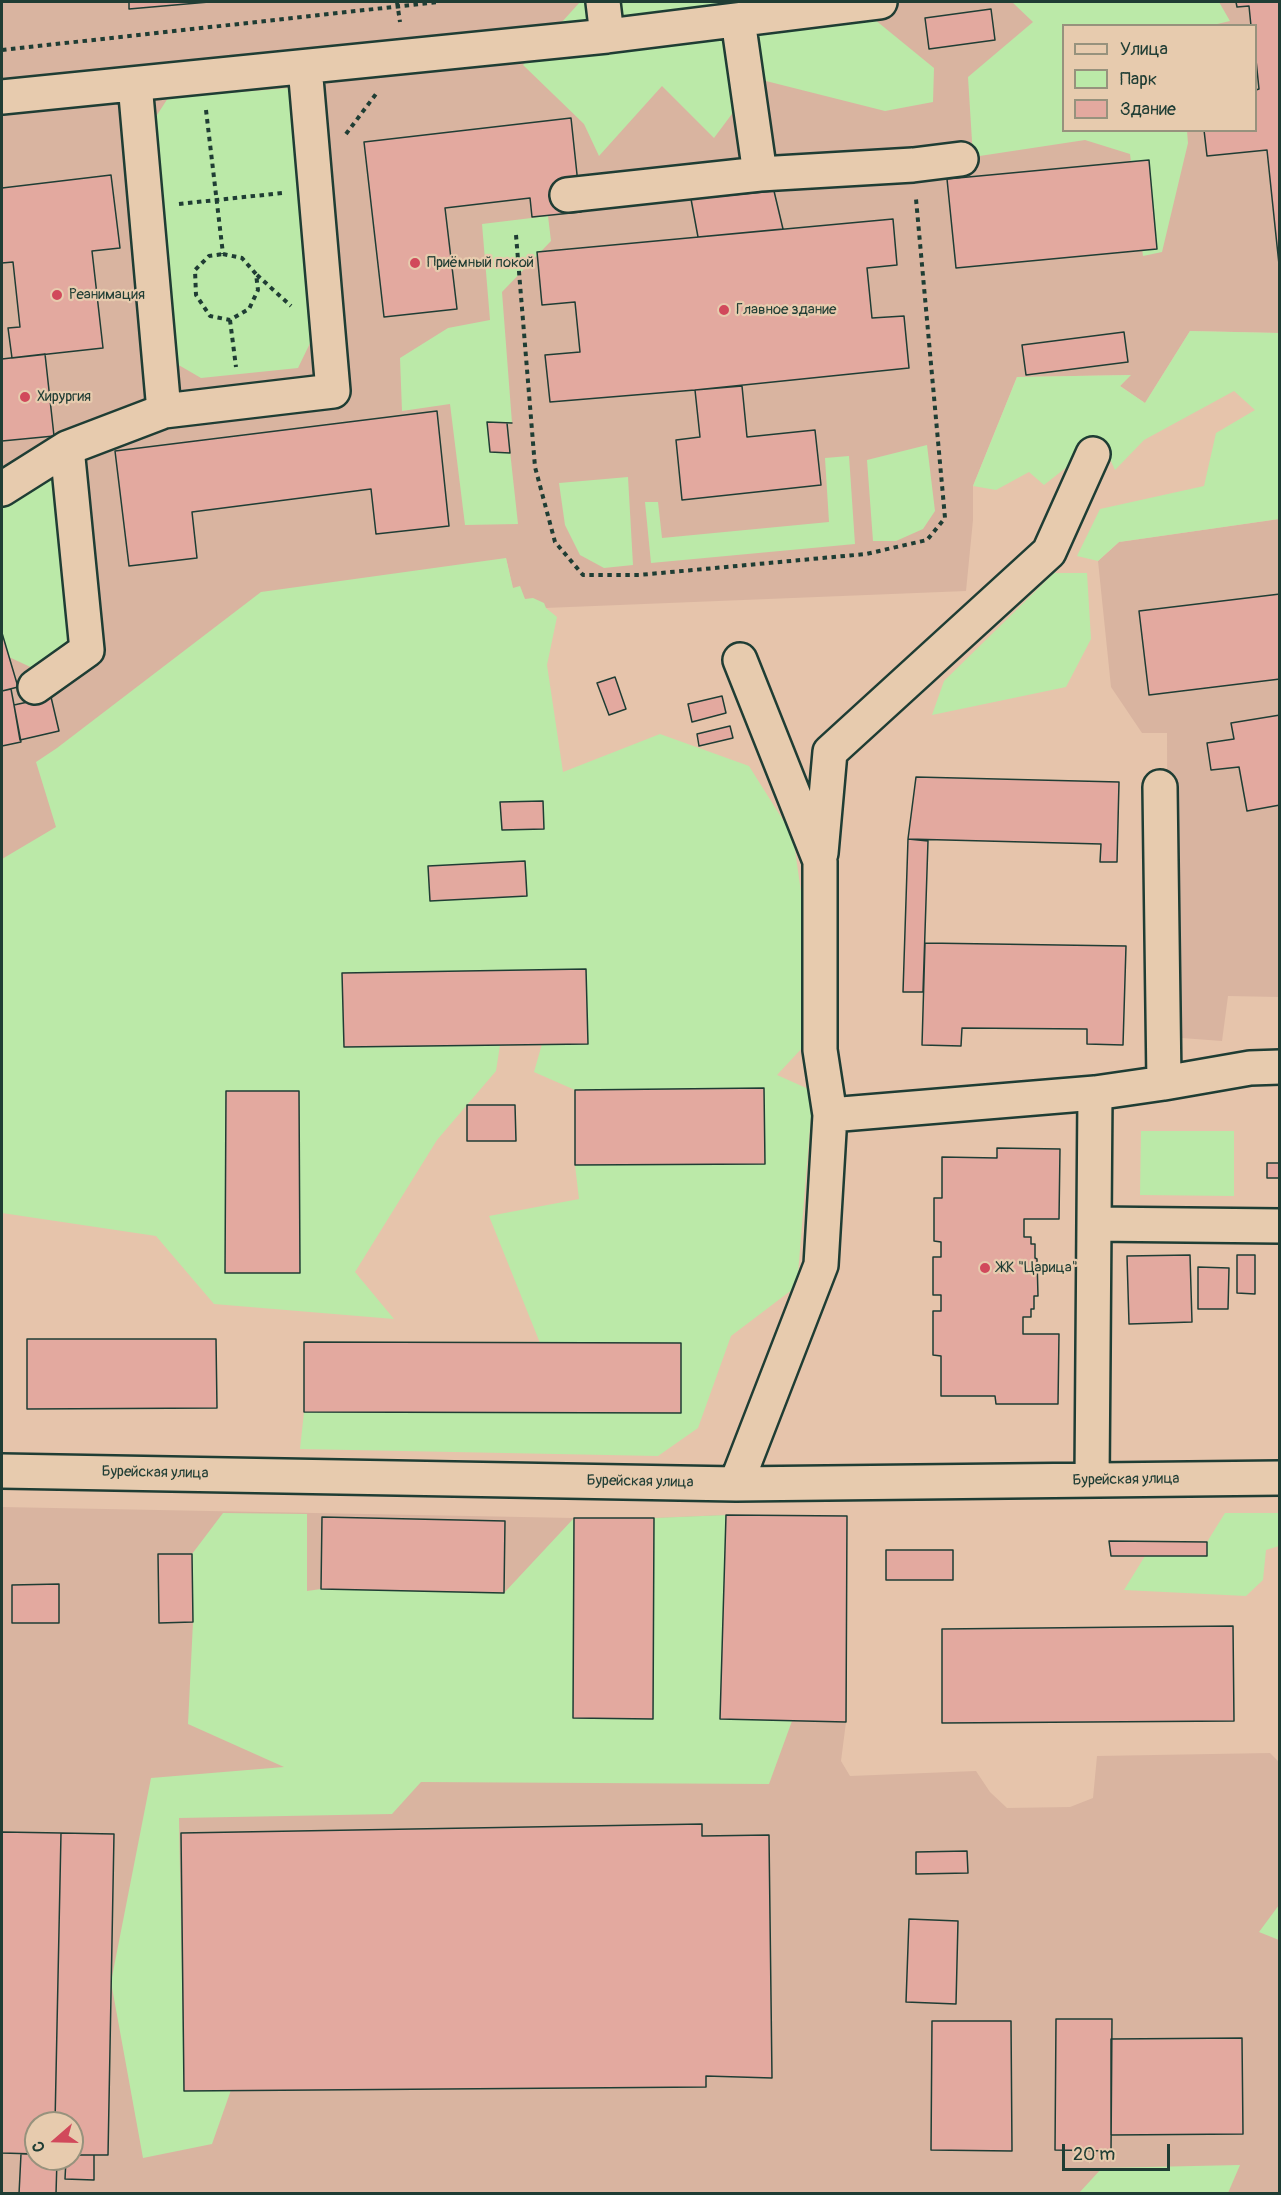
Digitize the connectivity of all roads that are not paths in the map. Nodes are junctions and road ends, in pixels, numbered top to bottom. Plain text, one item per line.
1 (603, 2) edge
2 (880, 2) edge
3 (738, 20) junction
4 (607, 36) junction
5 (305, 67) junction
6 (135, 84) junction
7 (2, 97) edge
8 (961, 159) dead end
9 (760, 174) junction
10 (567, 195) dead end
11 (164, 411) junction
12 (67, 448) junction
13 (1093, 454) dead end
14 (2, 489) edge
15 (740, 660) dead end
16 (35, 687) dead end
17 (1160, 787) dead end
18 (820, 861) junction
19 (1280, 1067) edge
20 (1164, 1083) junction
21 (1095, 1093) junction
22 (830, 1115) junction
23 (1094, 1224) junction
24 (1280, 1226) edge
25 (2, 1471) edge
26 (1280, 1478) edge
27 (1092, 1480) junction
28 (736, 1484) junction

1 - 4 street
2 - 3 street
3 - 4 street
3 - 9 street
4 - 5 street
5 - 6 street
5 - 11 street
6 - 7 street
6 - 11 street
8 - 9 street
9 - 10 street
11 - 12 street
12 - 14 street
12 - 16 street
13 - 18 street
15 - 18 street
17 - 20 street
18 - 22 street
19 - 20 street
20 - 21 street
21 - 22 street
21 - 23 street
22 - 28 street
23 - 24 street
23 - 27 street
25 - 28 street, Бурейская улица
26 - 27 street, Бурейская улица
27 - 28 street, Бурейская улица

